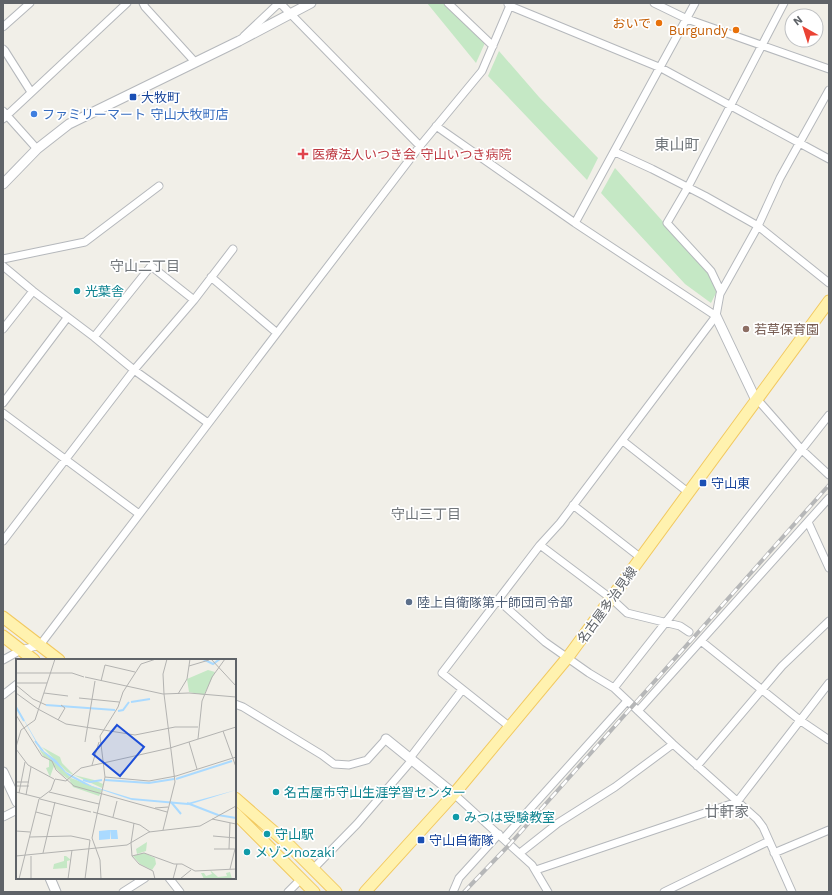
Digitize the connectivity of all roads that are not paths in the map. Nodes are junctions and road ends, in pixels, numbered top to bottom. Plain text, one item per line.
1 (30, 3) edge
2 (127, 3) edge
3 (143, 3) edge
4 (279, 3) edge
5 (311, 3) edge
6 (448, 3) edge
7 (654, 3) edge
8 (695, 3) edge
9 (784, 3) edge
10 (509, 4) edge
11 (289, 14) junction
12 (687, 19) junction
13 (3, 27) edge
14 (239, 41) junction
15 (493, 46) junction
16 (762, 46) junction
17 (3, 49) edge
18 (195, 62) junction
19 (660, 68) junction
20 (829, 69) edge
21 (829, 90) edge
22 (31, 92) junction
23 (730, 105) junction
24 (4, 115) edge
25 (436, 126) junction
26 (800, 144) junction
27 (420, 146) junction
28 (37, 149) junction
29 (615, 152) junction
30 (829, 159) edge
31 (3, 184) edge
32 (159, 186) dead end
33 (688, 187) junction
34 (575, 223) junction
35 (758, 226) junction
36 (233, 249) dead end
37 (3, 259) edge
38 (3, 266) edge
39 (211, 277) junction
40 (829, 283) edge
41 (33, 291) junction
42 (722, 292) junction
43 (194, 300) junction
44 (829, 301) edge
45 (716, 316) junction
46 (67, 318) junction
47 (3, 329) edge
48 (277, 333) junction
49 (94, 337) junction
50 (134, 370) junction
51 (757, 399) junction
52 (3, 403) edge
53 (3, 413) edge
54 (829, 415) edge
55 (208, 423) junction
56 (623, 441) junction
57 (801, 449) junction
58 (66, 460) junction
59 (829, 474) edge
60 (689, 493) junction
61 (829, 498) edge
62 (573, 505) junction
63 (139, 514) junction
64 (808, 522) junction
65 (3, 541) edge
66 (540, 545) junction
67 (641, 558) junction
68 (829, 568) edge
69 (611, 599) junction
70 (498, 600) junction
71 (3, 617) edge
72 (829, 621) edge
73 (666, 623) junction
74 (689, 632) dead end
75 (3, 636) edge
76 (701, 641) junction
77 (40, 646) junction
78 (21, 650) junction
79 (568, 657) junction
80 (33, 659) edge
81 (58, 659) edge
82 (3, 660) edge
83 (829, 683) edge
84 (16, 685) edge
85 (614, 688) junction
86 (762, 689) junction
87 (462, 690) junction
88 (3, 695) edge
89 (626, 701) junction
90 (236, 704) edge
91 (638, 711) junction
92 (801, 721) junction
93 (510, 727) junction
94 (386, 739) joint
95 (829, 740) edge
96 (672, 744) junction
97 (411, 759) junction
98 (697, 766) junction
99 (3, 772) edge
100 (454, 794) junction
101 (236, 799) edge
102 (16, 800) edge
103 (737, 802) junction
104 (16, 810) edge
105 (3, 817) edge
106 (236, 817) edge
107 (829, 830) edge
108 (501, 836) junction
109 (769, 842) junction
110 (520, 853) junction
111 (774, 853) junction
112 (313, 869) junction
113 (536, 870) junction
114 (50, 879) edge
115 (143, 879) edge
116 (170, 879) edge
117 (301, 879) junction
118 (56, 892) edge
119 (122, 892) edge
120 (180, 892) edge
121 (288, 892) edge
122 (314, 892) edge
123 (336, 892) edge
124 (365, 892) edge
125 (453, 892) edge
126 (548, 892) edge
127 (664, 892) edge
128 (792, 892) edge

1 - 13 street
2 - 22 street
3 - 18 street
4 - 11 street
4 - 14 street
5 - 11 street
6 - 15 street
7 - 12 street
8 - 12 street
9 - 16 street
10 - 15 street
10 - 19 street
11 - 14 street
11 - 27 street
12 - 16 street
12 - 19 street
14 - 18 street
15 - 25 street
16 - 20 street
16 - 23 street
17 - 22 street
18 - 28 street
19 - 23 street
19 - 29 street
21 - 26 street
22 - 24 street
23 - 26 street
23 - 33 street
24 - 28 street
25 - 27 street
25 - 34 street
26 - 30 street
26 - 35 street
27 - 48 street
28 - 31 street
29 - 33 street
29 - 34 street
32 - 37 street
33 - 35 street
33 - 42 street
34 - 45 street
35 - 40 street
35 - 42 street
36 - 39 street
38 - 41 street
39 - 43 street
39 - 48 street
41 - 46 street
41 - 47 street
42 - 45 street
43 - 49 street
43 - 50 street
44 - 51 main road, 名古屋多治見線
45 - 51 street
45 - 56 street
46 - 49 street
46 - 52 street
48 - 55 street
49 - 50 street
50 - 55 street
50 - 58 street
51 - 57 street
51 - 60 main road, 名古屋多治見線
53 - 58 street
54 - 57 street
55 - 63 street
56 - 60 street
56 - 62 street
57 - 59 street
57 - 73 street
58 - 63 street
58 - 65 street
60 - 67 main road, 名古屋多治見線
61 - 64 street
62 - 66 street
62 - 67 street
63 - 77 street
64 - 68 street
64 - 76 street
66 - 69 street
66 - 70 street
67 - 69 main road, 名古屋多治見線
69 - 73 street
69 - 79 main road, 名古屋多治見線
70 - 79 street
70 - 87 street
71 - 77 main road
72 - 86 street
73 - 74 street
73 - 85 street
75 - 78 main road
76 - 86 street
76 - 91 street
77 - 78 street
77 - 81 main road
78 - 80 main road
78 - 82 street
79 - 85 street
79 - 93 main road, 名古屋多治見線
83 - 92 street
84 - 88 street
85 - 89 street
86 - 92 street
86 - 98 street
87 - 93 street
87 - 97 street
89 - 91 street
89 - 108 street
90 - 94 street
91 - 96 street
92 - 95 street
92 - 103 street
93 - 100 main road, 名古屋多治見線
94 - 97 street
96 - 98 street
96 - 110 street
97 - 100 street
97 - 112 street
98 - 103 street
99 - 102 street
100 - 108 street
100 - 124 main road, 名古屋多治見線
101 - 112 main road
103 - 109 street
103 - 113 street
104 - 105 street
106 - 117 main road
107 - 111 street
108 - 110 street
108 - 125 street
109 - 111 street
109 - 127 street
110 - 113 street
111 - 128 street
112 - 123 main road
113 - 126 street
114 - 118 street
115 - 119 street
116 - 120 street
117 - 121 street
117 - 122 main road

